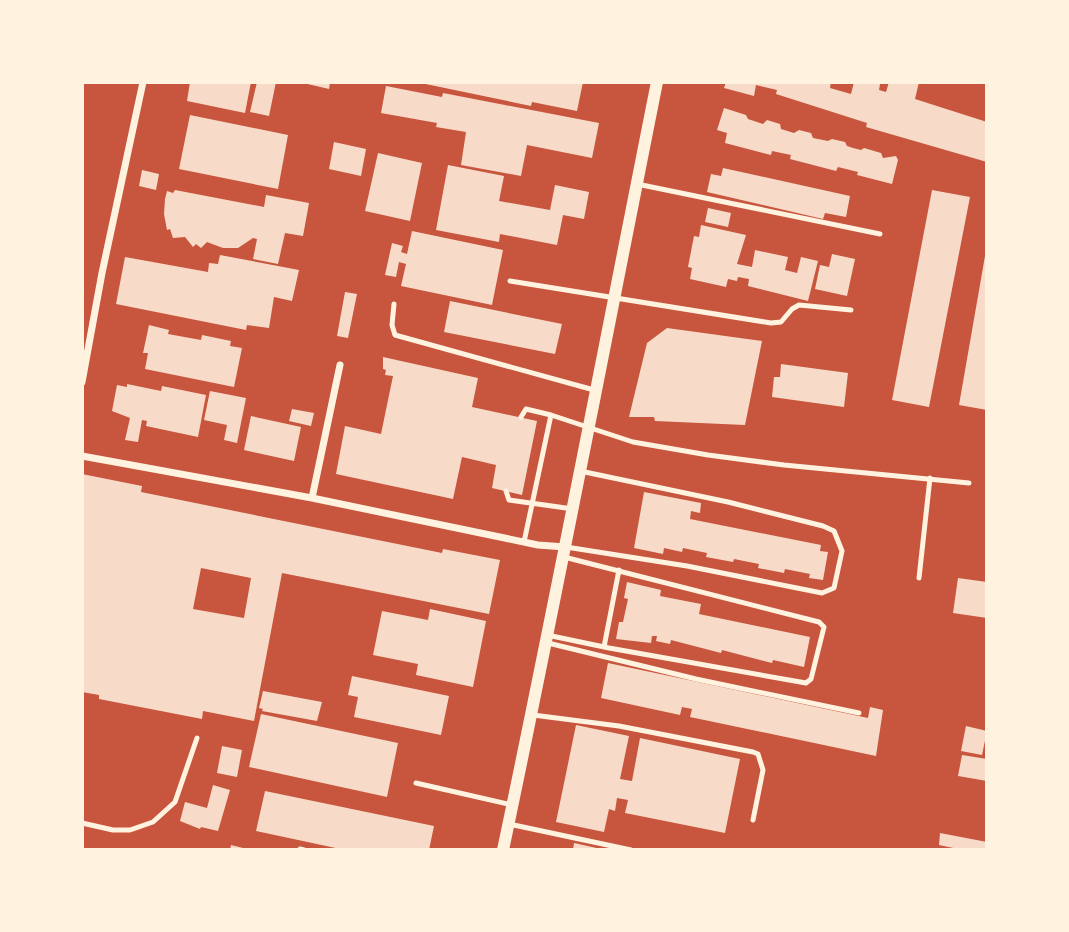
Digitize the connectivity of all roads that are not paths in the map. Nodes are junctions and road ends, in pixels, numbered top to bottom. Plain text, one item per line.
1 (143, 82) edge
2 (657, 82) edge
3 (637, 184) junction
4 (880, 234) dead end
5 (510, 281) dead end
6 (614, 298) junction
7 (394, 304) dead end
8 (851, 310) dead end
9 (340, 365) dead end
10 (82, 382) edge
11 (595, 390) junction
12 (551, 415) junction
13 (521, 417) dead end
14 (588, 428) junction
15 (82, 456) edge
16 (580, 471) junction
17 (930, 478) junction
18 (969, 483) dead end
19 (506, 491) dead end
20 (312, 498) junction
21 (532, 505) junction
22 (573, 509) junction
23 (524, 542) junction
24 (565, 552) junction
25 (619, 570) junction
26 (919, 578) dead end
27 (545, 638) junction
28 (604, 648) junction
29 (859, 713) dead end
30 (530, 714) junction
31 (197, 738) dead end
32 (416, 783) dead end
33 (512, 805) junction
34 (753, 820) dead end
35 (82, 823) edge
36 (509, 824) junction
37 (503, 850) edge
38 (632, 850) edge

1 - 10 street
2 - 3 street
3 - 4 lane
3 - 6 street
5 - 6 lane
6 - 8 lane
6 - 11 street
7 - 11 lane
9 - 20 street
11 - 14 street
12 - 13 lane
12 - 14 lane
12 - 21 lane
14 - 16 street
14 - 17 lane
15 - 20 street
16 - 22 street
16 - 24 lane
17 - 18 lane
17 - 26 lane
19 - 21 lane
20 - 23 street
21 - 22 lane
21 - 23 lane
22 - 24 street
23 - 24 street
24 - 25 lane
24 - 27 street
25 - 28 lane
25 - 28 lane
27 - 28 lane
27 - 29 lane
27 - 30 street
30 - 33 street
30 - 34 lane
31 - 35 lane
32 - 33 lane
33 - 36 street
36 - 37 street
36 - 38 lane

